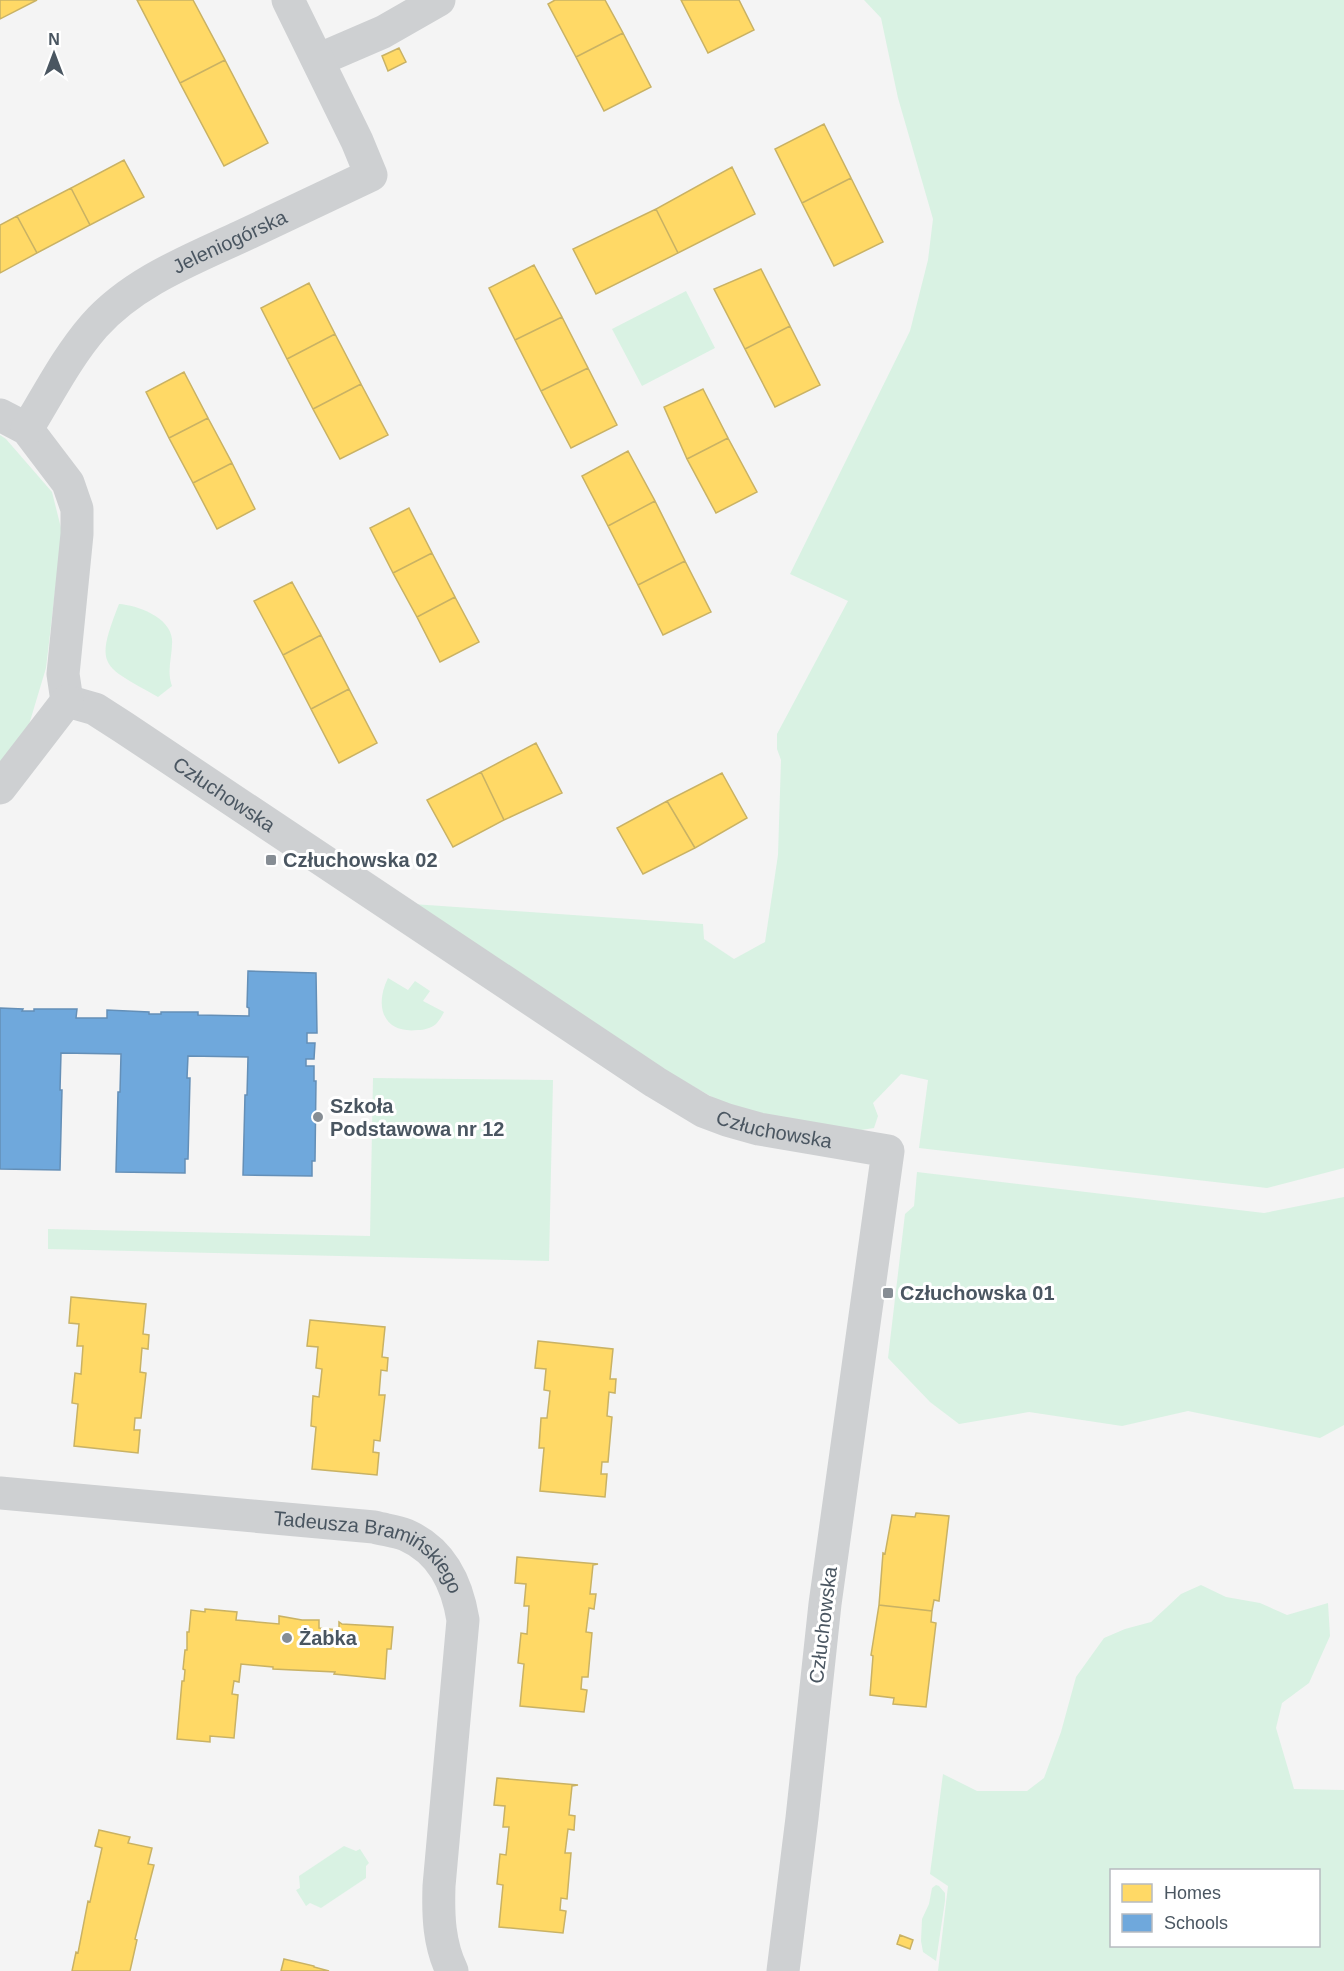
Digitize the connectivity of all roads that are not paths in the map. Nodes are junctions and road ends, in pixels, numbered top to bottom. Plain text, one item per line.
1 (288, 0) edge
2 (440, 0) edge
3 (318, 60) junction
4 (13, 422) edge
5 (67, 701) junction
6 (0, 788) edge
7 (0, 1493) edge
8 (452, 1971) edge
9 (783, 1971) edge

1 - 3 street, Jeleniogórska
2 - 3 street
3 - 4 street, Jeleniogórska
4 - 5 street, Jeleniogórska
5 - 6 street
5 - 9 street, Człuchowska
7 - 8 street, Tadeusza Bramińskiego

